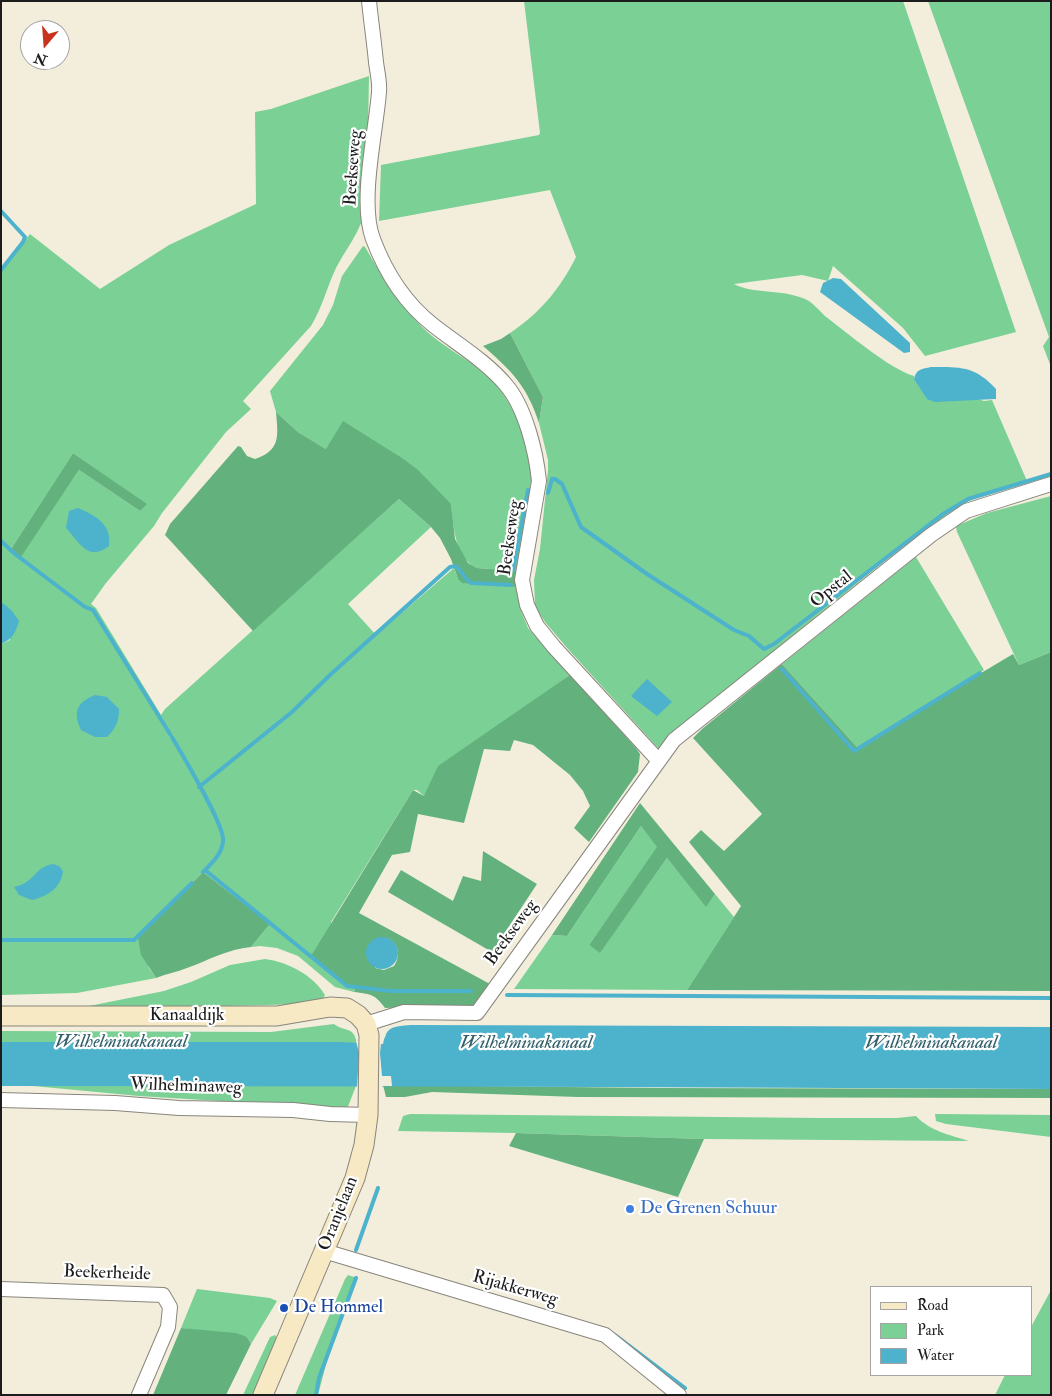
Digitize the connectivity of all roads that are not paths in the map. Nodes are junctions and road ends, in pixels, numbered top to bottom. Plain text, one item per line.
1 (369, 1) edge
2 (1051, 484) edge
3 (658, 760) junction
4 (1, 1016) edge
5 (367, 1029) junction
6 (1, 1100) edge
7 (368, 1115) junction
8 (324, 1251) junction
9 (1, 1289) edge
10 (139, 1395) edge
11 (263, 1395) edge
12 (679, 1395) edge

1 - 3 street, Beekseweg
2 - 3 street, Opstal
3 - 5 street, Beekseweg
4 - 5 main road, Kanaaldijk
5 - 7 main road, Oranjelaan
6 - 7 street, Wilhelminaweg
7 - 8 main road, Oranjelaan
8 - 11 main road, Oranjelaan
8 - 12 street, Rijakkerweg
9 - 10 street, Beekerheide

